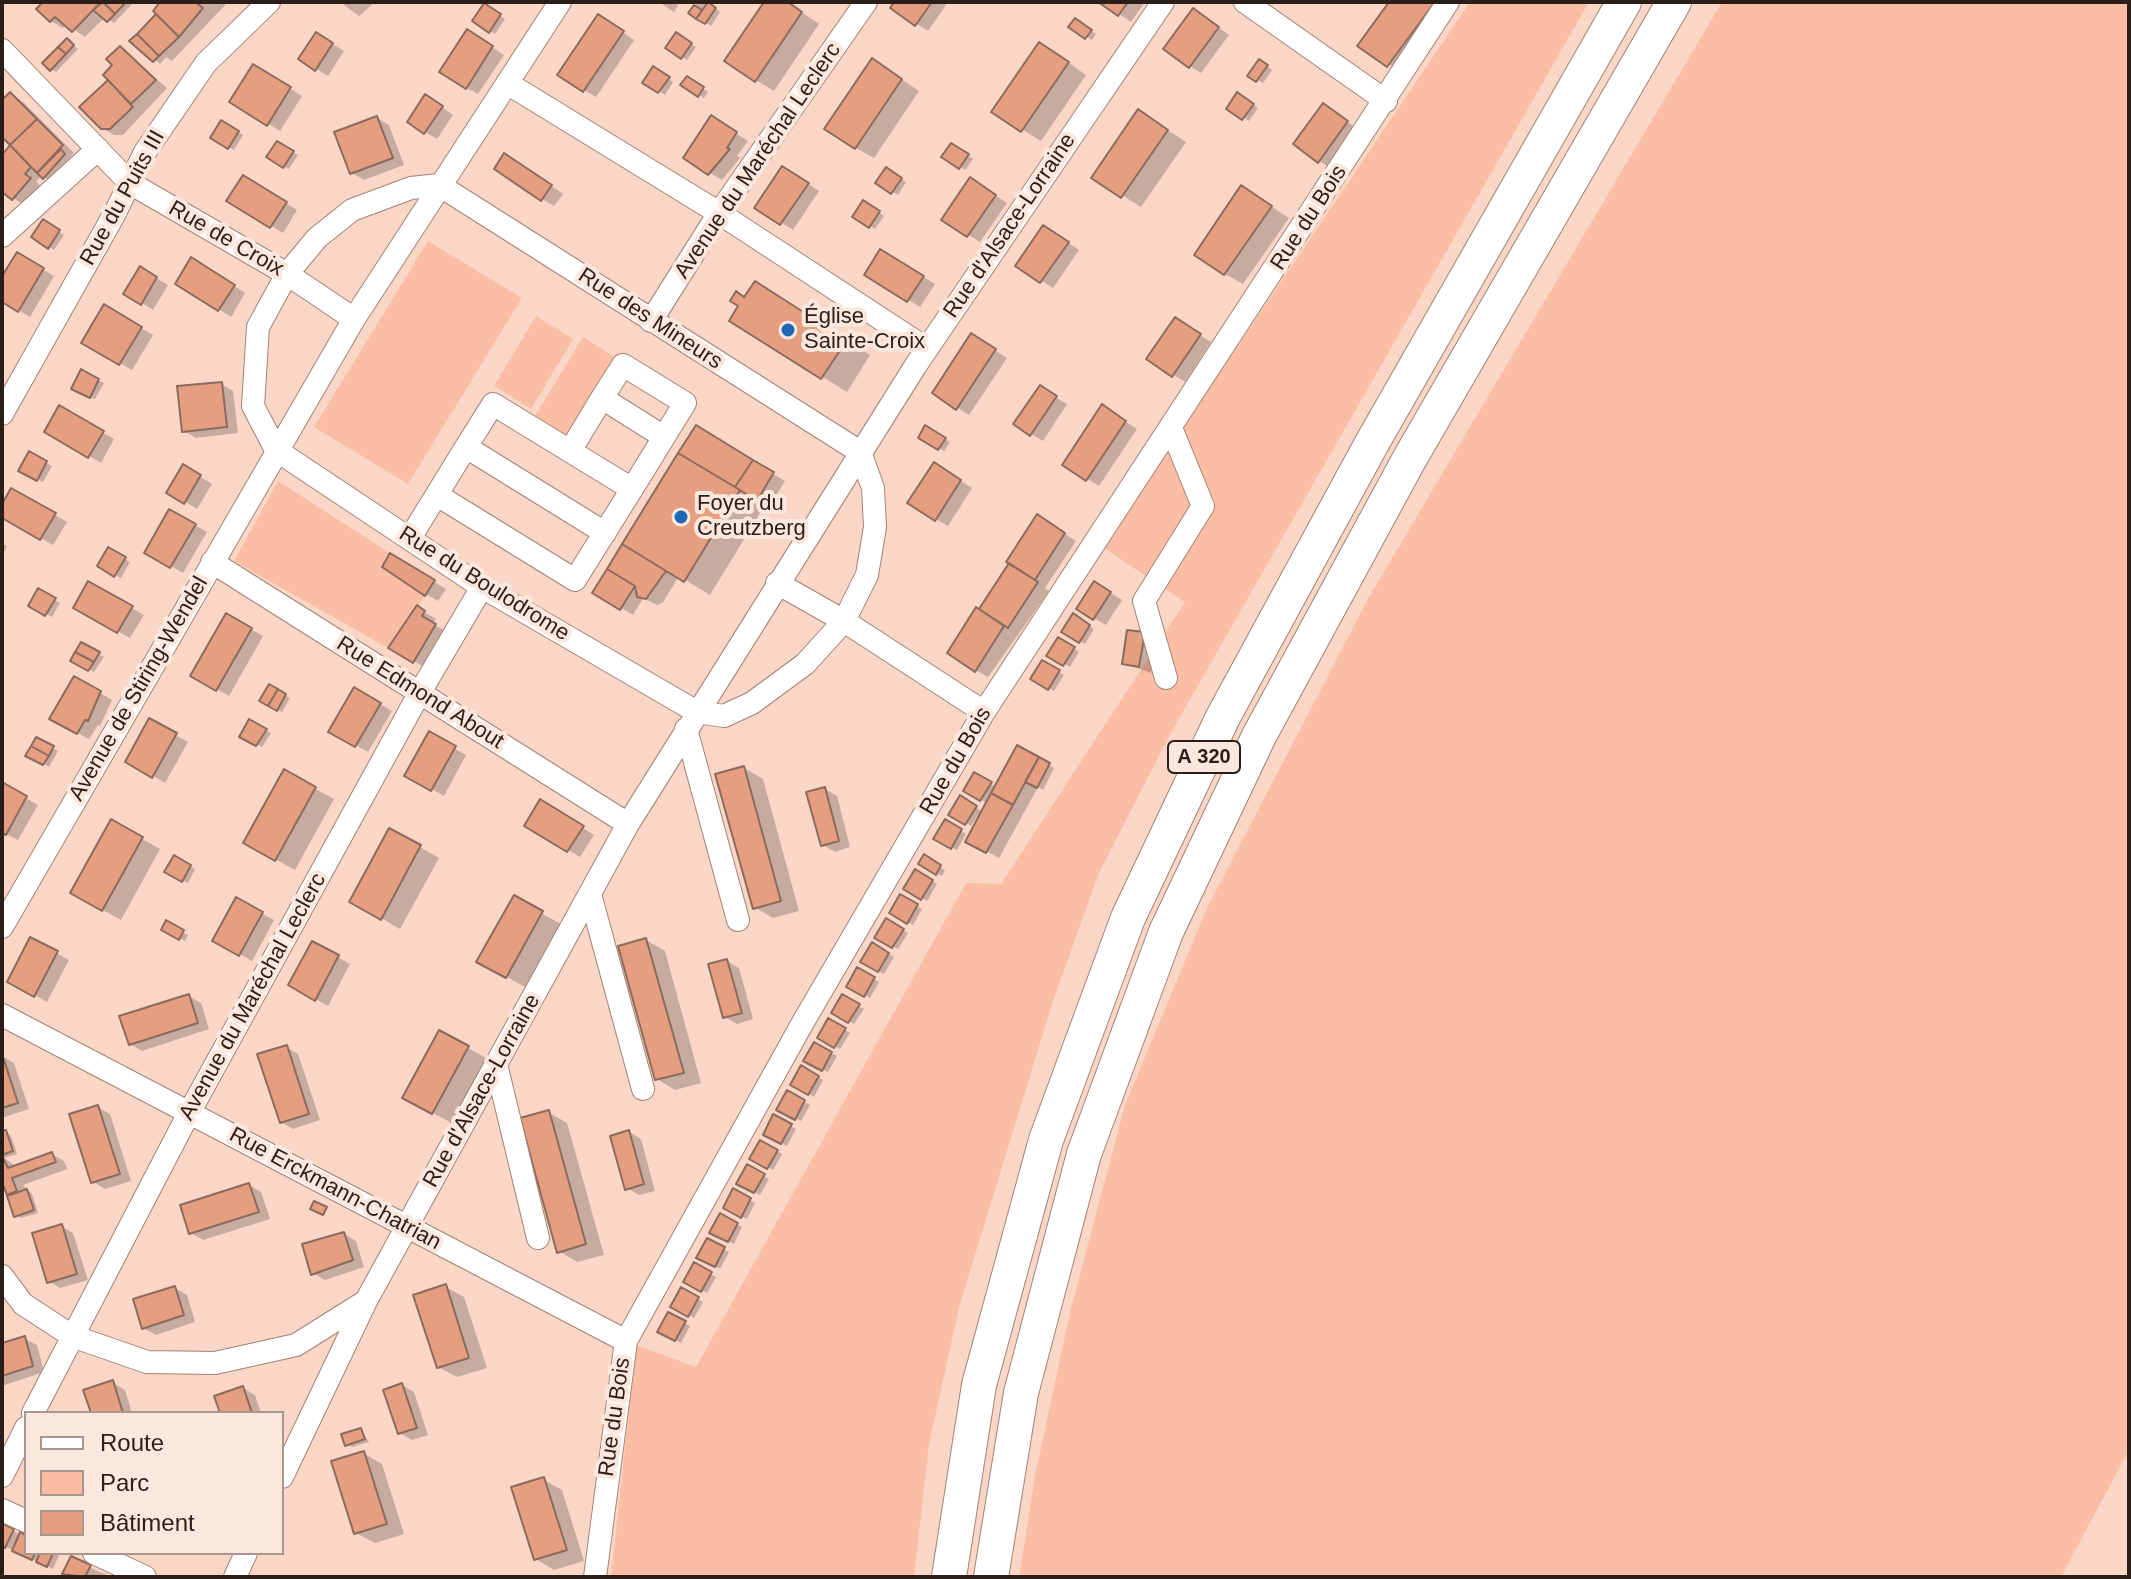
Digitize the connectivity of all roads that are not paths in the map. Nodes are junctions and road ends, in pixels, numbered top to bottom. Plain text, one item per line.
1 (269, 2) edge
2 (560, 2) edge
3 (866, 2) edge
4 (1163, 2) edge
5 (1245, 2) edge
6 (1448, 2) edge
7 (1624, 2) edge
8 (1674, 2) edge
9 (2, 50) edge
10 (507, 83) junction
11 (1386, 101) junction
12 (98, 149) junction
13 (130, 183) junction
14 (439, 185) junction
15 (719, 213) junction
16 (2, 236) edge
17 (287, 274) junction
18 (354, 319) junction
19 (651, 321) junction
20 (927, 349) junction
21 (602, 398) junction
22 (2, 414) edge
23 (1171, 428) junction
24 (664, 437) junction
25 (466, 447) junction
26 (276, 450) junction
27 (570, 451) junction
28 (860, 452) junction
29 (632, 489) junction
30 (437, 495) junction
31 (605, 533) junction
32 (410, 538) junction
33 (212, 562) junction
34 (777, 583) junction
35 (482, 587) junction
36 (844, 621) junction
37 (1166, 678) dead end
38 (419, 694) junction
39 (984, 712) junction
40 (692, 720) junction
41 (628, 824) junction
42 (590, 894) junction
43 (738, 920) dead end
44 (2, 927) edge
45 (2, 1015) edge
46 (496, 1064) junction
47 (643, 1089) dead end
48 (189, 1113) junction
49 (407, 1227) junction
50 (538, 1238) dead end
51 (2, 1276) edge
52 (366, 1301) junction
53 (72, 1336) junction
54 (626, 1341) junction
55 (34, 1411) edge
56 (24, 1432) edge
57 (284, 1473) edge
58 (2, 1476) edge
59 (2, 1510) edge
60 (24, 1520) edge
61 (98, 1555) edge
62 (245, 1555) edge
63 (145, 1577) edge
64 (235, 1577) edge
65 (595, 1577) edge
66 (949, 1577) edge
67 (991, 1577) edge

1 - 13 street, Rue du Puits III
2 - 10 street, Avenue de Stiring-Wendel
3 - 15 street, Avenue du Maréchal Leclerc
4 - 20 street, Rue d'Alsace-Lorraine
5 - 11 street
6 - 11 street, Rue du Bois
7 - 66 highway, A 320
8 - 67 highway, A 320
9 - 12 street, Rue de Croix
10 - 14 street, Avenue de Stiring-Wendel
10 - 15 street
11 - 23 street, Rue du Bois
12 - 13 street, Rue de Croix
12 - 16 street
13 - 17 street, Rue de Croix
13 - 22 street, Rue du Puits III
14 - 17 street
14 - 18 street, Avenue de Stiring-Wendel
14 - 19 street, Rue des Mineurs
15 - 19 street, Avenue du Maréchal Leclerc
15 - 20 street
17 - 18 street, Rue de Croix
17 - 26 street
18 - 26 street, Avenue de Stiring-Wendel
19 - 28 street, Rue des Mineurs
20 - 28 street, Rue d'Alsace-Lorraine
21 - 24 street
21 - 24 street
21 - 27 street
23 - 37 street
23 - 39 street, Rue du Bois
24 - 29 street
25 - 27 street
25 - 30 street
25 - 31 street
26 - 32 street, Rue du Boulodrome
26 - 33 street, Avenue de Stiring-Wendel
27 - 29 street
28 - 34 street, Rue d'Alsace-Lorraine
28 - 36 street
29 - 31 street
30 - 31 street
30 - 32 street
32 - 35 street, Rue du Boulodrome
33 - 38 street, Rue Edmond About
33 - 44 street, Avenue de Stiring-Wendel
34 - 36 street
34 - 40 street, Rue d'Alsace-Lorraine
35 - 38 street, Avenue du Maréchal Leclerc
35 - 40 street, Rue du Boulodrome
36 - 39 street
36 - 40 street
38 - 41 street, Rue Edmond About
38 - 48 street, Avenue du Maréchal Leclerc
39 - 54 street, Rue du Bois
40 - 41 street, Rue d'Alsace-Lorraine
40 - 43 street
41 - 42 street, Rue d'Alsace-Lorraine
42 - 46 street, Rue d'Alsace-Lorraine
42 - 47 street
45 - 48 street, Rue Erckmann-Chatrian
46 - 49 street, Rue d'Alsace-Lorraine
46 - 50 street
48 - 49 street, Rue Erckmann-Chatrian
48 - 53 street, Avenue du Maréchal Leclerc
49 - 52 street, Rue d'Alsace-Lorraine
49 - 54 street, Rue Erckmann-Chatrian
51 - 53 street
52 - 53 street
52 - 57 street, Rue d'Alsace-Lorraine
53 - 55 street, Avenue du Maréchal Leclerc
54 - 65 street, Rue du Bois
56 - 58 street
59 - 60 street
61 - 63 street
62 - 64 street

